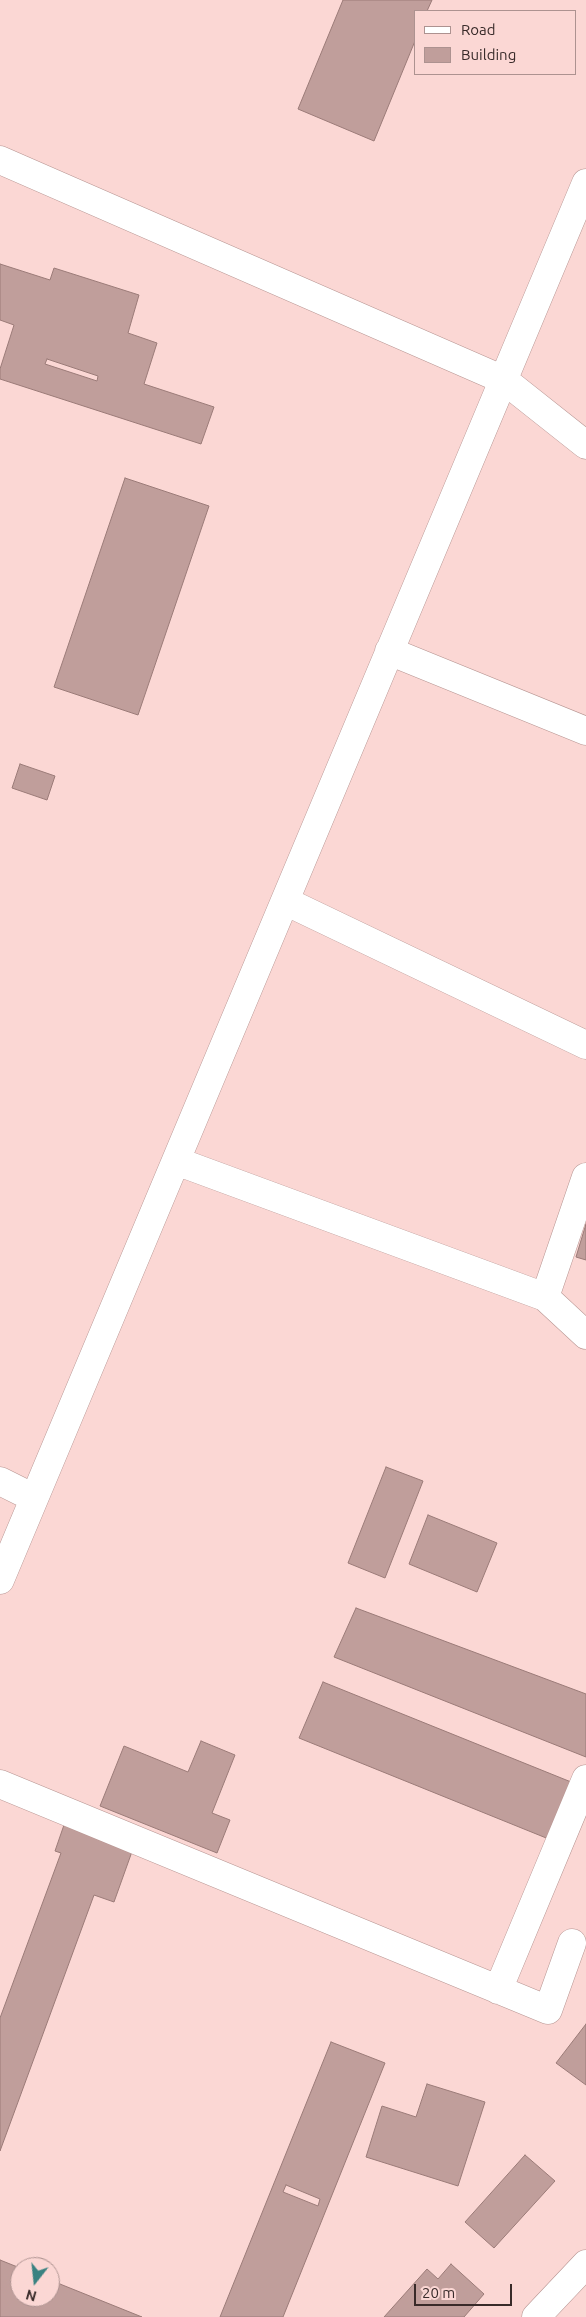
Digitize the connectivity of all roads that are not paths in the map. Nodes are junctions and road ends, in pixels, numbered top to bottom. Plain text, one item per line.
1 (0, 160) edge
2 (586, 183) edge
3 (504, 380) junction
4 (586, 445) edge
5 (390, 651) junction
6 (586, 731) edge
7 (284, 901) junction
8 (586, 1044) edge
9 (176, 1161) junction
10 (586, 1177) edge
11 (545, 1297) junction
12 (586, 1336) edge
13 (0, 1481) edge
14 (34, 1498) junction
15 (0, 1580) edge
16 (586, 1779) edge
17 (0, 1784) edge
18 (572, 1943) dead end
19 (498, 1990) junction
20 (586, 2264) edge
21 (536, 2317) edge

1 - 3 street
2 - 3 street
3 - 4 street
3 - 5 street
5 - 6 street
5 - 7 street
7 - 8 street
7 - 9 street
9 - 11 street
9 - 14 street
10 - 11 street
11 - 12 street
13 - 14 street
14 - 15 street
16 - 19 street
17 - 19 street
18 - 19 street
20 - 21 street

